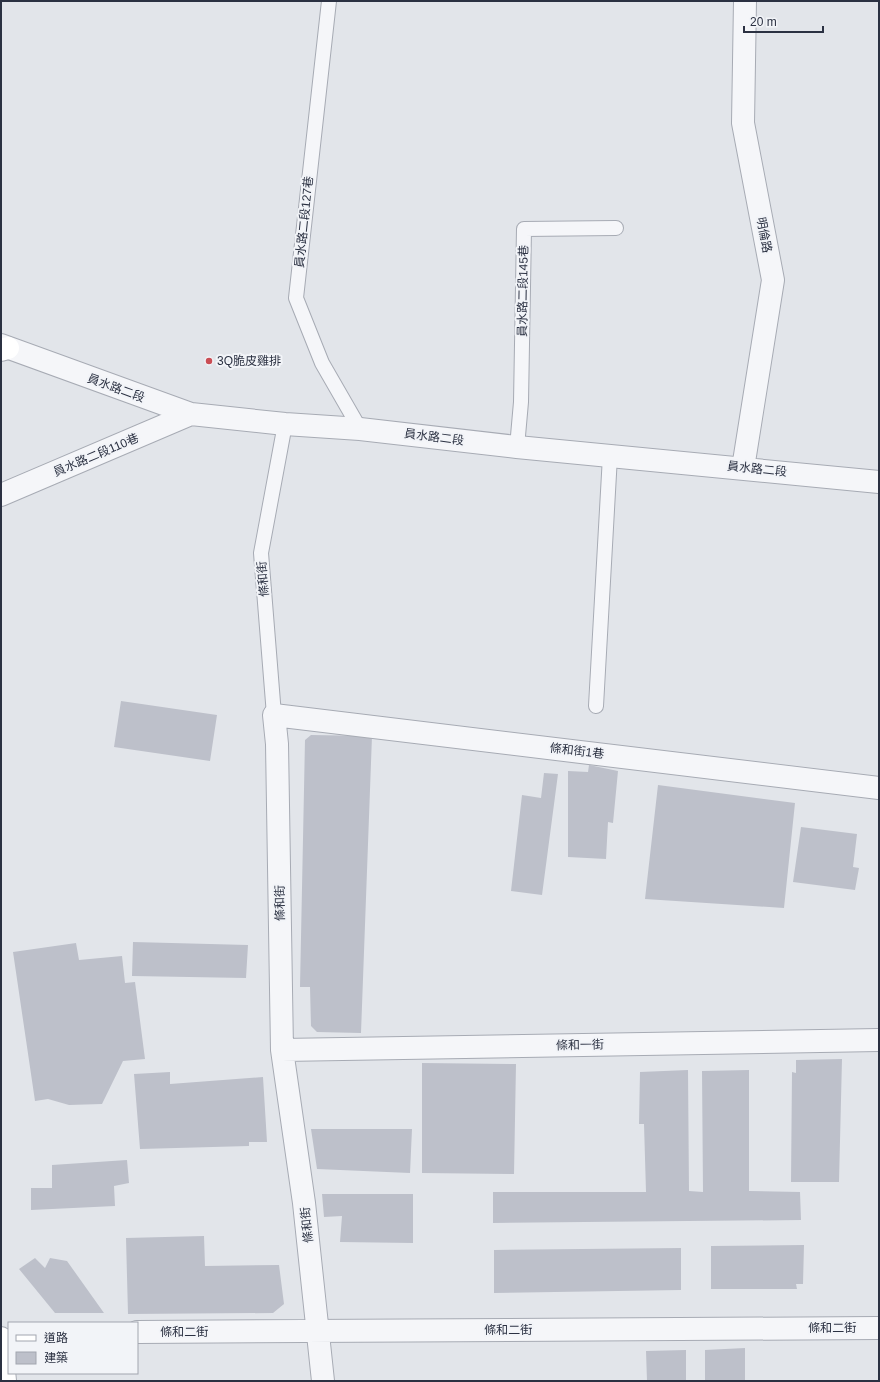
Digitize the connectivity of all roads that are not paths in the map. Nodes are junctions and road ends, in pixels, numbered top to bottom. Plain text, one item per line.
1 (329, 1) edge
2 (745, 1) edge
3 (616, 228) dead end
4 (3, 348) edge
5 (191, 414) junction
6 (285, 424) junction
7 (360, 429) junction
8 (517, 447) junction
9 (610, 456) junction
10 (742, 468) junction
11 (879, 482) edge
12 (1, 495) edge
13 (596, 706) dead end
14 (274, 715) junction
15 (879, 788) edge
16 (879, 1040) edge
17 (282, 1050) junction
18 (879, 1328) edge
19 (138, 1332) edge
20 (318, 1332) junction
21 (1, 1338) edge
22 (5, 1381) edge
23 (324, 1381) edge

1 - 7 lane, 員水路二段127巷
2 - 10 street, 明倫路
3 - 8 lane, 員水路二段145巷
4 - 5 street, 員水路二段
5 - 6 street, 員水路二段
5 - 12 street, 員水路二段110巷
6 - 7 street, 員水路二段
6 - 14 lane, 條和街
7 - 8 street, 員水路二段
8 - 9 street, 員水路二段
9 - 10 street, 員水路二段
9 - 13 lane
10 - 11 street, 員水路二段
14 - 15 street, 條和街1巷
14 - 17 street, 條和街
16 - 17 street, 條和一街
17 - 20 street, 條和街
18 - 20 street, 條和二街
19 - 20 street, 條和二街
20 - 23 street, 條和街
21 - 22 street

